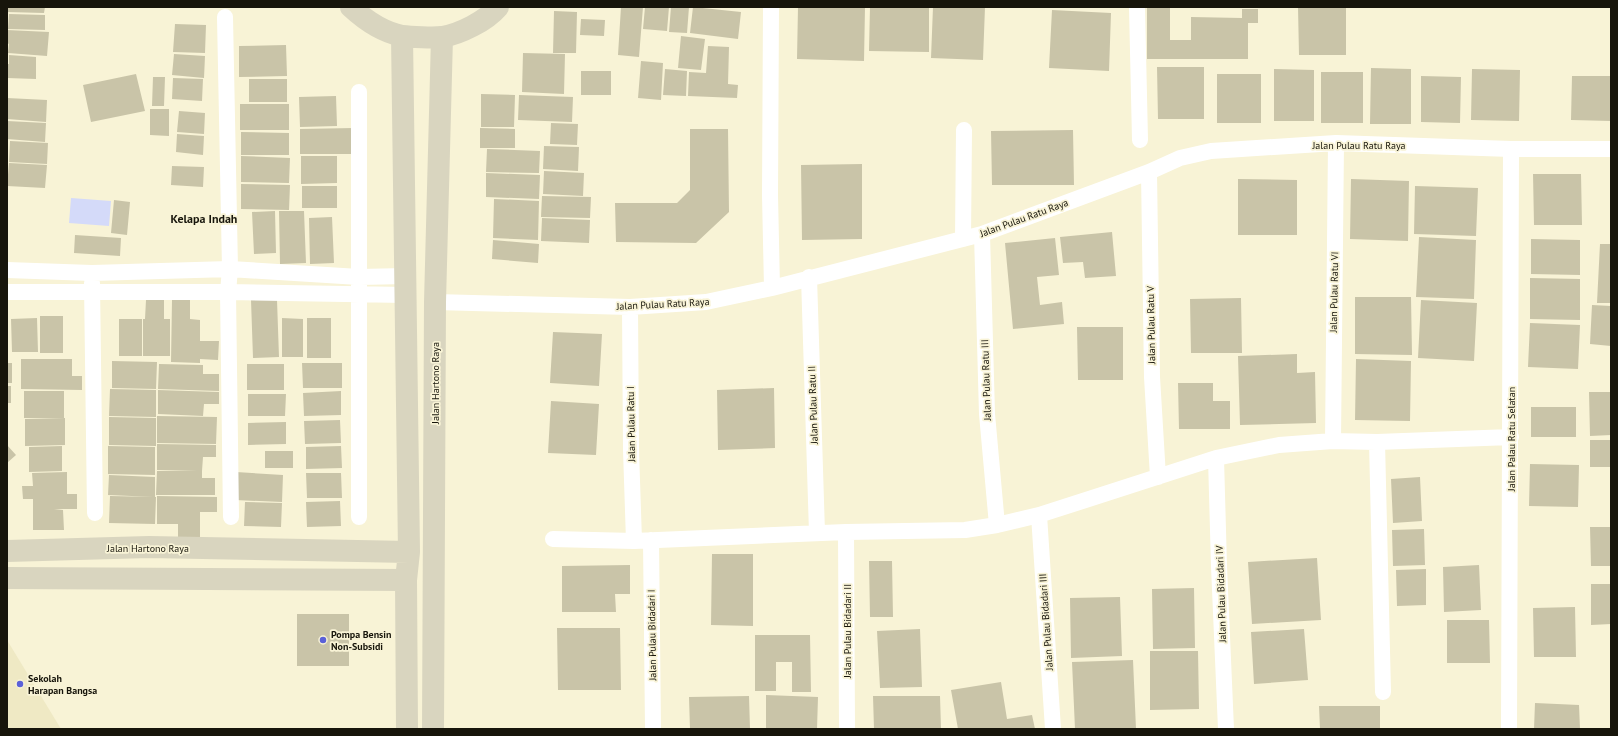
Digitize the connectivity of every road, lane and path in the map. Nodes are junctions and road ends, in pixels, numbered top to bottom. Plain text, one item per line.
1 (351, 7) edge
2 (498, 7) edge
3 (771, 7) edge
4 (1137, 7) edge
5 (225, 17) dead end
6 (402, 36) junction
7 (442, 37) junction
8 (359, 92) dead end
9 (964, 130) dead end
10 (1140, 140) dead end
11 (1336, 143) junction
12 (1511, 148) junction
13 (1611, 149) edge
14 (1149, 172) junction
15 (982, 234) junction
16 (963, 240) junction
17 (230, 269) junction
18 (7, 270) edge
19 (92, 273) junction
20 (359, 277) junction
21 (809, 277) junction
22 (406, 286) junction
23 (772, 288) junction
24 (7, 292) edge
25 (228, 292) junction
26 (92, 293) junction
27 (359, 294) junction
28 (435, 302) junction
29 (630, 307) junction
30 (1511, 437) junction
31 (1333, 441) junction
32 (1377, 442) junction
33 (1216, 458) junction
34 (1158, 477) junction
35 (95, 513) dead end
36 (1039, 515) junction
37 (231, 517) dead end
38 (359, 517) dead end
39 (997, 525) junction
40 (846, 532) junction
41 (818, 534) junction
42 (553, 538) dead end
43 (651, 540) junction
44 (634, 541) junction
45 (7, 551) edge
46 (409, 552) junction
47 (7, 578) edge
48 (406, 580) junction
49 (1383, 692) dead end
50 (407, 729) edge
51 (433, 729) edge
52 (653, 729) edge
53 (848, 729) edge
54 (1052, 729) edge
55 (1226, 729) edge
56 (1509, 729) edge

1 - 6 street
2 - 7 street
3 - 23 street
4 - 10 street
5 - 17 street
6 - 7 street
6 - 22 street
7 - 28 street, Jalan Hartono Raya
8 - 20 street
9 - 16 street
11 - 12 street, Jalan Pulau Ratu Raya
11 - 14 street, Jalan Pulau Ratu Raya
11 - 31 street, Jalan Pulau Ratu VI
12 - 13 street, Jalan Pulau Ratu Raya
12 - 30 street, Jalan Palau Ratu Selatan
14 - 15 street, Jalan Pulau Ratu Raya
14 - 34 street, Jalan Pulau Ratu V
15 - 16 street, Jalan Pulau Ratu Raya
15 - 39 street, Jalan Pulau Ratu III
16 - 21 street, Jalan Pulau Ratu Raya
17 - 19 street
17 - 20 street
17 - 25 street
18 - 19 street
19 - 26 street
20 - 22 street
20 - 27 street
21 - 23 street, Jalan Pulau Ratu Raya
21 - 41 street, Jalan Pulau Ratu II
22 - 27 street
22 - 46 street
23 - 29 street, Jalan Pulau Ratu Raya
24 - 26 street
25 - 26 street
25 - 27 street
25 - 37 street
26 - 35 street
27 - 38 street
28 - 29 street, Jalan Pulau Ratu Raya
28 - 51 street, Jalan Hartono Raya
29 - 44 street, Jalan Pulau Ratu I
30 - 32 street
30 - 56 street, Jalan Palau Ratu Selatan
31 - 32 street
31 - 33 street
32 - 49 street
33 - 34 street
33 - 55 street, Jalan Pulau Bidadari IV
34 - 36 street
36 - 39 street
36 - 54 street, Jalan Pulau Bidadari III
39 - 40 street
40 - 41 street
40 - 53 street, Jalan Pulau Bidadari II
41 - 43 street
42 - 44 street
43 - 44 street
43 - 52 street, Jalan Pulau Bidadari I
45 - 46 street, Jalan Hartono Raya
46 - 48 street
47 - 48 street
48 - 50 street

